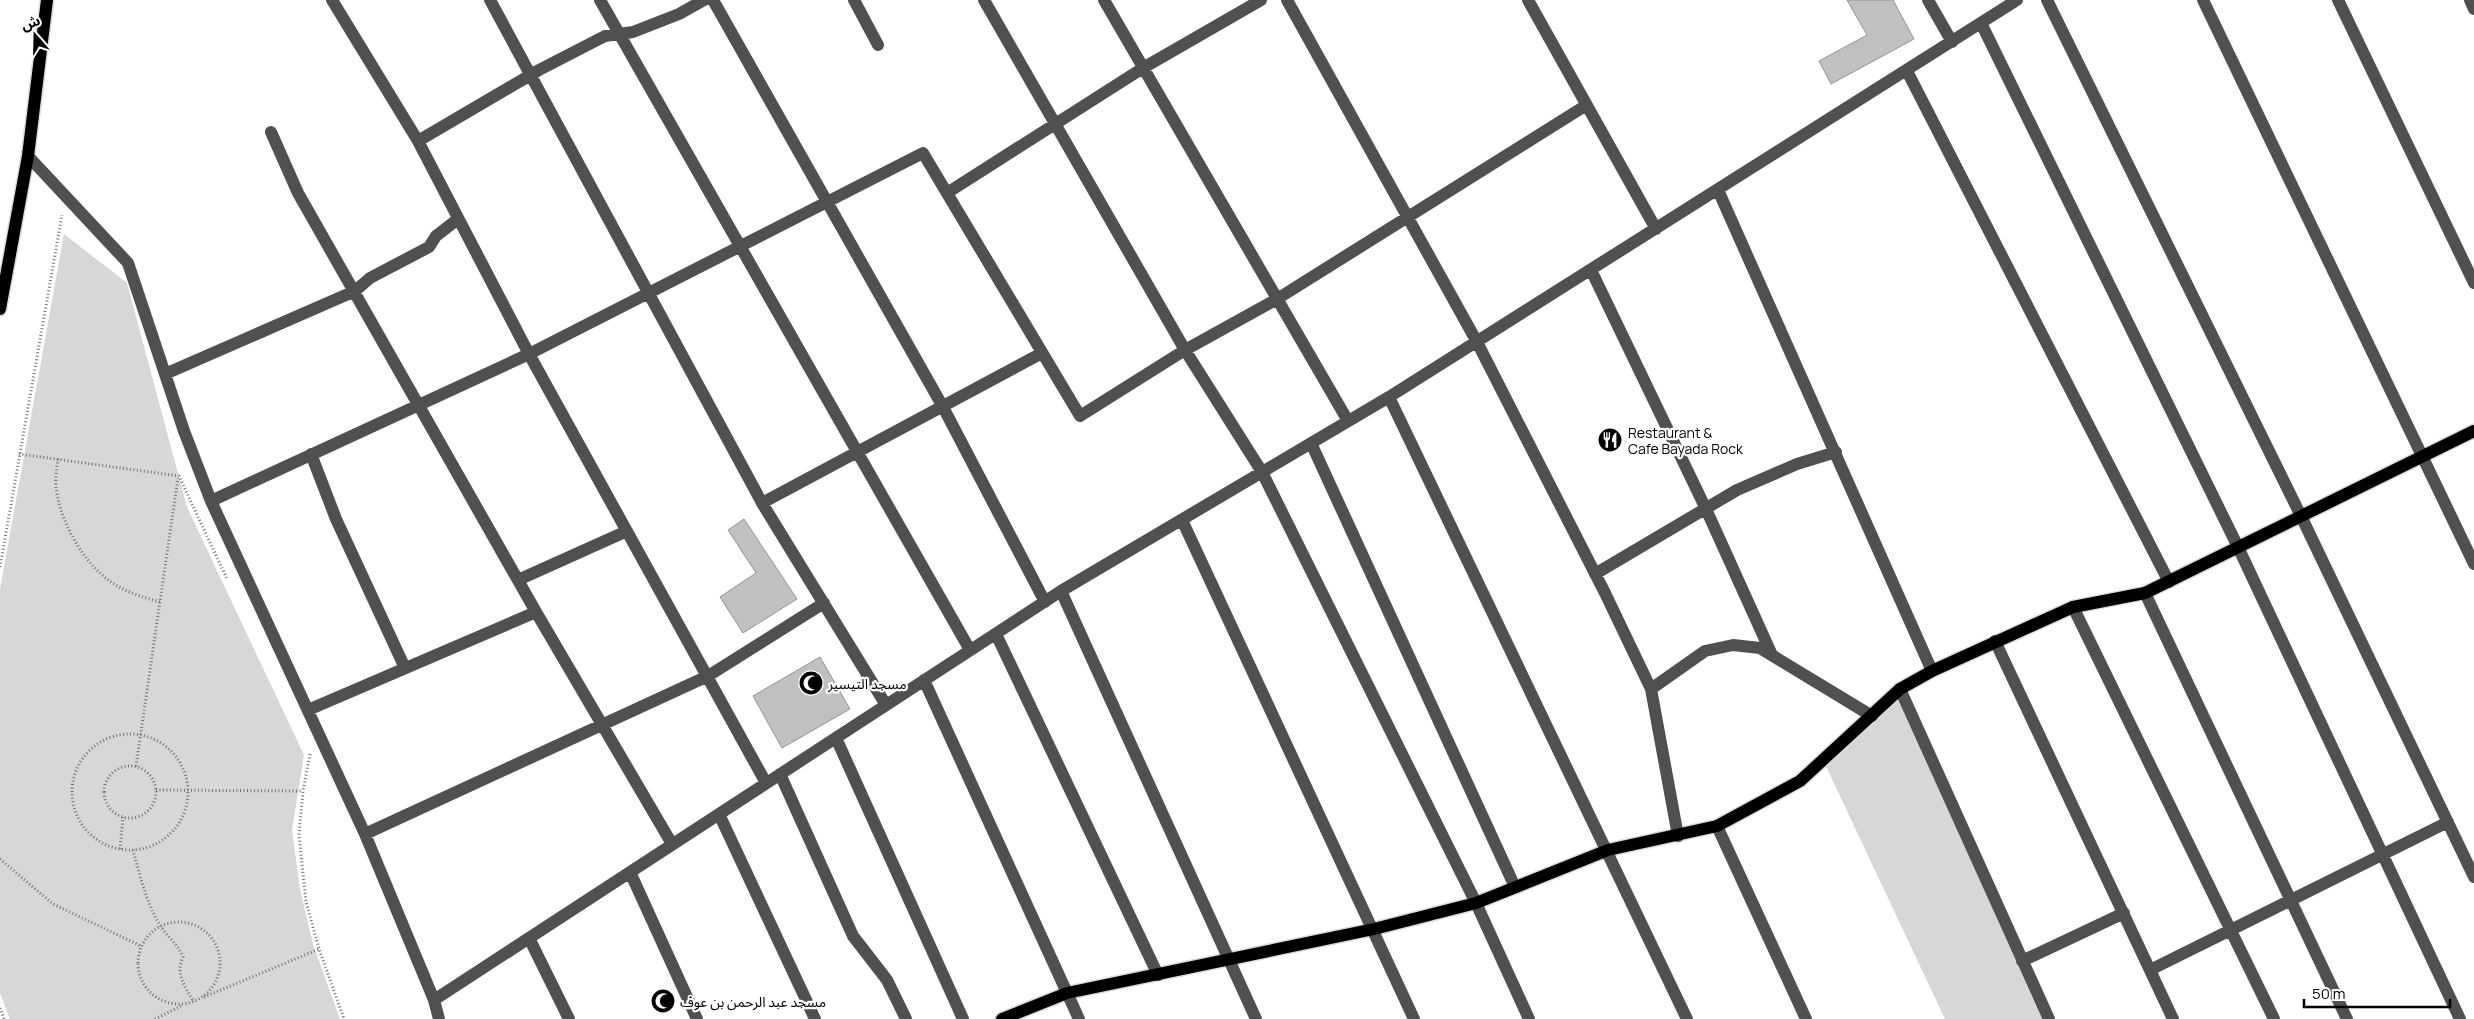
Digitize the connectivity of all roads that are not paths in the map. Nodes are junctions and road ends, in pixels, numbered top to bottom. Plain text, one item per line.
1 (47, 0) edge
2 (332, 0) edge
3 (490, 0) edge
4 (600, 0) edge
5 (704, 0) edge
6 (713, 0) edge
7 (854, 0) edge
8 (984, 0) edge
9 (1104, 0) edge
10 (1261, 0) edge
11 (1287, 0) edge
12 (1528, 0) edge
13 (1928, 0) edge
14 (2017, 0) edge
15 (2047, 0) edge
16 (2203, 0) edge
17 (2338, 0) edge
18 (2470, 0) edge
19 (2474, 9) edge
20 (1981, 23) junction
21 (620, 34) junction
22 (1952, 42) junction
23 (878, 45) dead end
24 (1143, 68) junction
25 (1906, 71) junction
26 (531, 75) junction
27 (1585, 106) junction
28 (1056, 124) junction
29 (271, 132) dead end
30 (418, 141) junction
31 (28, 156) junction
32 (1718, 190) junction
33 (947, 193) junction
34 (828, 202) junction
35 (1407, 216) junction
36 (458, 219) junction
37 (1656, 229) junction
38 (739, 248) junction
39 (1591, 270) junction
40 (2474, 283) edge
41 (355, 291) junction
42 (650, 294) junction
43 (1277, 299) junction
44 (0, 309) edge
45 (1477, 342) junction
46 (1185, 350) junction
47 (1042, 353) junction
48 (529, 354) junction
49 (165, 374) junction
50 (1389, 397) junction
51 (419, 405) junction
52 (943, 407) junction
53 (1348, 421) junction
54 (2474, 431) edge
55 (1311, 443) junction
56 (1836, 452) junction
57 (856, 453) junction
58 (311, 454) junction
59 (2422, 457) junction
60 (1262, 472) junction
61 (211, 501) junction
62 (762, 502) junction
63 (1706, 509) junction
64 (2301, 516) junction
65 (1182, 520) junction
66 (627, 531) junction
67 (2238, 547) junction
68 (2474, 564) edge
69 (1595, 574) junction
70 (518, 580) junction
71 (2169, 582) junction
72 (1061, 591) junction
73 (2145, 592) junction
74 (1044, 602) junction
75 (824, 603) junction
76 (2073, 607) junction
77 (536, 612) junction
78 (996, 634) junction
79 (1994, 641) junction
80 (970, 650) junction
81 (1772, 655) junction
82 (405, 668) junction
83 (1932, 671) junction
84 (708, 676) junction
85 (924, 680) junction
86 (1651, 689) junction
87 (1900, 689) junction
88 (886, 705) junction
89 (308, 710) junction
90 (1872, 716) junction
91 (602, 725) junction
92 (836, 738) junction
93 (780, 774) junction
94 (766, 783) junction
95 (719, 814) junction
96 (2448, 822) junction
97 (1716, 826) junction
98 (364, 834) junction
99 (1678, 836) junction
100 (672, 844) junction
101 (1608, 850) junction
102 (2383, 854) junction
103 (630, 872) junction
104 (2474, 877) edge
105 (1515, 887) junction
106 (2291, 900) junction
107 (1476, 903) junction
108 (2124, 913) junction
109 (1374, 928) junction
110 (2230, 930) junction
111 (529, 938) junction
112 (1228, 960) junction
113 (2022, 961) junction
114 (2150, 970) junction
115 (1158, 974) junction
116 (1067, 994) junction
117 (434, 1000) junction
118 (439, 1019) edge
119 (569, 1019) edge
120 (697, 1019) edge
121 (815, 1019) edge
122 (906, 1019) edge
123 (963, 1019) edge
124 (1002, 1019) edge
125 (1080, 1019) edge
126 (1256, 1019) edge
127 (1414, 1019) edge
128 (1529, 1019) edge
129 (1687, 1019) edge
130 (1806, 1019) edge
131 (2049, 1019) edge
132 (2173, 1019) edge
133 (2274, 1019) edge
134 (2347, 1019) edge
135 (2460, 1019) edge

1 - 31 main road
2 - 30 street
3 - 26 street
4 - 21 street
5 - 21 street
6 - 34 street
7 - 23 street
8 - 28 street
9 - 24 street
10 - 24 street
11 - 35 street
12 - 27 street
13 - 22 street
14 - 20 street
15 - 64 street
16 - 59 street
17 - 40 street
18 - 19 street
20 - 22 street
20 - 67 street
21 - 26 street
21 - 38 street
22 - 25 street
24 - 28 street
24 - 43 street
25 - 32 street
25 - 71 street
26 - 30 street
26 - 42 street
27 - 35 street
27 - 37 street
28 - 33 street
28 - 46 street
29 - 41 street
30 - 36 street
31 - 44 main road
31 - 49 street
32 - 37 street
32 - 56 street
33 - 34 street
33 - 47 street
34 - 38 street
34 - 52 street
35 - 43 street
35 - 45 street
36 - 41 street
36 - 48 street
37 - 39 street
38 - 42 street
38 - 57 street
39 - 45 street
39 - 63 street
41 - 49 street
41 - 51 street
42 - 48 street
42 - 62 street
43 - 46 street
43 - 53 street
45 - 50 street
45 - 69 street
46 - 47 street
46 - 60 street
47 - 52 street
48 - 51 street
48 - 66 street
49 - 61 street
50 - 53 street
50 - 101 street
51 - 58 street
51 - 70 street
52 - 57 street
52 - 74 street
53 - 55 street
54 - 59 main road
55 - 60 street
55 - 105 street
56 - 63 street
56 - 83 street
57 - 62 street
57 - 80 street
58 - 61 street
58 - 82 street
59 - 64 main road
59 - 68 street
60 - 65 street
60 - 107 street
61 - 89 street
62 - 75 street
63 - 69 street
63 - 81 street
64 - 67 main road
64 - 96 street
65 - 72 street
65 - 109 street
66 - 70 street
66 - 84 street
67 - 71 main road
67 - 102 street
69 - 86 street
70 - 77 street
71 - 73 main road
72 - 74 street
72 - 112 street
73 - 76 main road
73 - 106 street
74 - 78 street
75 - 84 street
75 - 88 street
76 - 79 main road
76 - 110 street
77 - 82 street
77 - 91 street
78 - 80 street
78 - 115 street
79 - 83 main road
79 - 108 street
80 - 85 street
81 - 86 street
81 - 90 street
82 - 89 street
83 - 87 main road
84 - 91 street
84 - 94 street
85 - 88 street
85 - 116 street
86 - 99 street
87 - 90 main road
87 - 113 street
88 - 92 street
89 - 98 street
90 - 97 main road
91 - 98 street
91 - 100 street
92 - 93 street
92 - 123 street
93 - 94 street
93 - 122 street
94 - 95 street
95 - 100 street
95 - 121 street
96 - 102 street
96 - 104 street
97 - 99 main road
97 - 130 street
98 - 117 street
99 - 101 main road
100 - 103 street
101 - 105 main road
101 - 129 street
102 - 106 street
102 - 135 street
103 - 111 street
103 - 120 street
105 - 107 main road
106 - 110 street
106 - 134 street
107 - 109 main road
107 - 128 street
108 - 113 street
108 - 114 street
109 - 112 main road
109 - 127 street
110 - 114 street
110 - 133 street
111 - 117 street
111 - 119 street
112 - 115 main road
112 - 126 street
113 - 131 street
114 - 132 street
115 - 116 main road
116 - 124 main road
116 - 125 street
117 - 118 street

